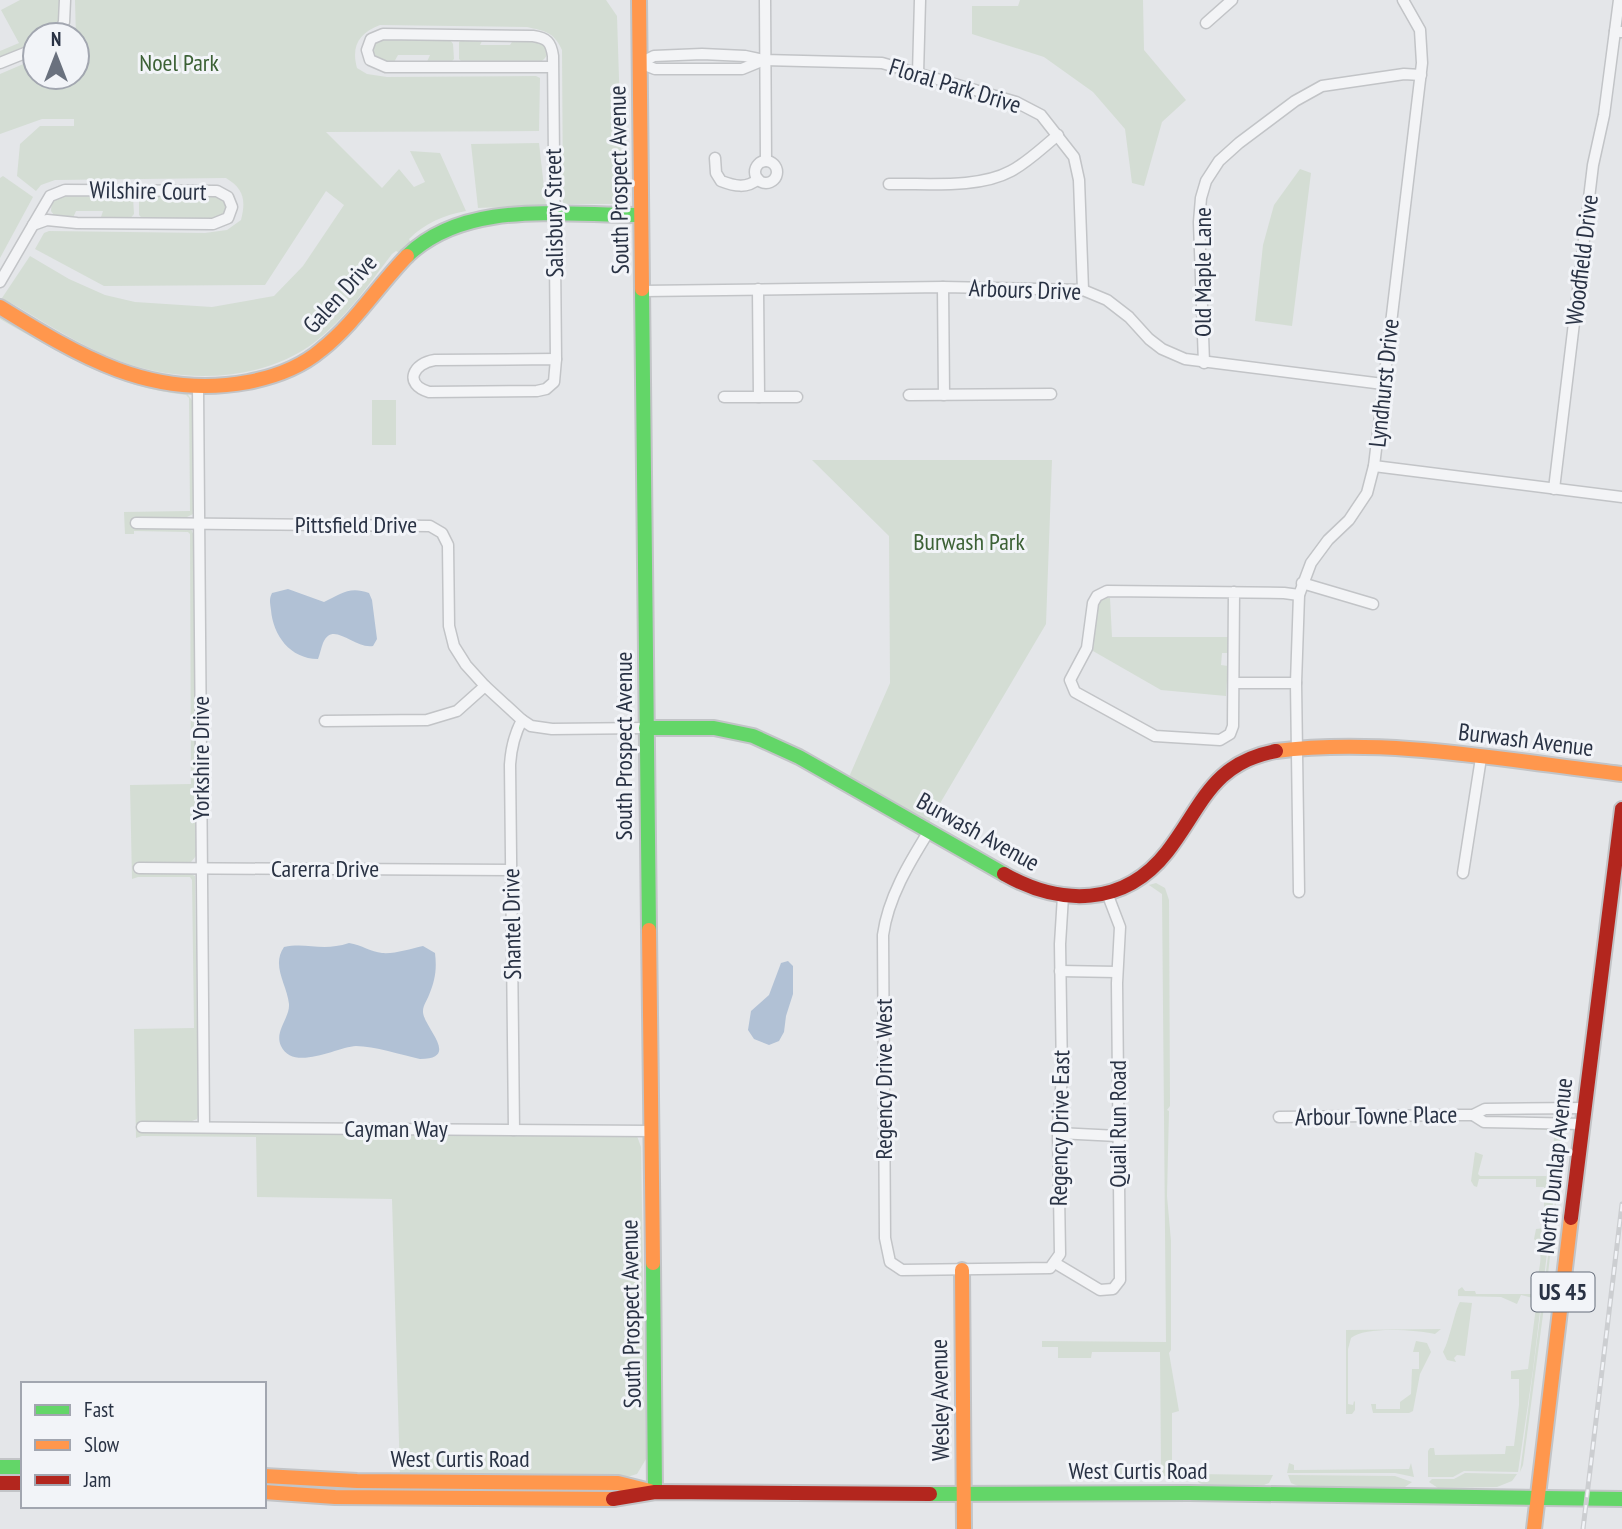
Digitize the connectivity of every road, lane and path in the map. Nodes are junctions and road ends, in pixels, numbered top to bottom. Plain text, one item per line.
1 (65, 0) edge
2 (639, 0) edge
3 (765, 0) edge
4 (920, 0) edge
5 (1232, 0) edge
6 (1403, 0) edge
7 (1619, 0) edge
8 (64, 21) edge
9 (1206, 23) dead end
10 (1619, 32) edge
11 (21, 54) edge
12 (702, 54) junction
13 (764, 60) junction
14 (0, 63) edge
15 (640, 63) junction
16 (553, 67) junction
17 (703, 69) junction
18 (918, 74) junction
19 (1421, 75) junction
20 (1058, 135) junction
21 (715, 158) dead end
22 (766, 161) junction
23 (758, 179) junction
24 (889, 184) dead end
25 (641, 215) junction
26 (554, 216) junction
27 (33, 225) junction
28 (0, 282) edge
29 (943, 287) junction
30 (758, 289) junction
31 (1083, 290) junction
32 (643, 291) junction
33 (0, 307) edge
34 (555, 359) junction
35 (1204, 363) junction
36 (1383, 384) junction
37 (198, 388) junction
38 (1051, 394) dead end
39 (909, 395) dead end
40 (944, 395) junction
41 (724, 397) dead end
42 (759, 397) junction
43 (797, 397) dead end
44 (1374, 466) junction
45 (1554, 489) junction
46 (1622, 497) edge
47 (136, 523) dead end
48 (200, 524) junction
49 (1302, 583) junction
50 (1234, 593) junction
51 (1298, 596) junction
52 (1373, 604) dead end
53 (1234, 683) junction
54 (1296, 683) junction
55 (485, 686) junction
56 (522, 720) junction
57 (325, 721) dead end
58 (646, 728) junction
59 (1296, 749) junction
60 (1481, 758) junction
61 (1622, 774) edge
62 (1622, 809) edge
63 (929, 831) junction
64 (139, 867) dead end
65 (201, 868) junction
66 (511, 870) junction
67 (1463, 873) dead end
68 (1299, 892) dead end
69 (1107, 893) junction
70 (1063, 896) junction
71 (1060, 971) junction
72 (1117, 972) junction
73 (1584, 1108) junction
74 (1473, 1115) junction
75 (1279, 1117) dead end
76 (1582, 1124) junction
77 (142, 1127) dead end
78 (204, 1127) junction
79 (514, 1130) junction
80 (650, 1131) junction
81 (1058, 1133) junction
82 (1118, 1136) junction
83 (1055, 1263) junction
84 (962, 1270) junction
85 (0, 1467) edge
86 (21, 1467) edge
87 (266, 1476) edge
88 (0, 1483) edge
89 (21, 1483) edge
90 (266, 1492) edge
91 (655, 1492) junction
92 (964, 1494) junction
93 (1538, 1498) junction
94 (1622, 1499) edge
95 (964, 1529) edge
96 (1534, 1529) edge

1 - 8 street
2 - 15 main road, South Prospect Avenue
3 - 13 street
4 - 18 street
5 - 9 street
6 - 19 street, Lyndhurst Drive
7 - 10 street, Woodfield Drive
10 - 45 street, Woodfield Drive
11 - 14 street
12 - 13 street, Floral Park Drive
12 - 15 street, Floral Park Drive
12 - 17 street
13 - 17 street, Floral Park Drive
13 - 18 street, Floral Park Drive
13 - 22 street
15 - 17 street, Floral Park Drive
15 - 25 main road, South Prospect Avenue
16 - 16 street
16 - 26 street, Salisbury Street
18 - 20 street, Floral Park Drive
19 - 35 street, Old Maple Lane
19 - 36 street, Lyndhurst Drive
20 - 24 street
20 - 31 street, Floral Park Drive
21 - 23 street
22 - 23 street
22 - 23 street
25 - 26 main road, Galen Drive
25 - 32 main road, South Prospect Avenue
26 - 34 street, Salisbury Street
26 - 37 main road, Galen Drive
27 - 27 street, Wilshire Court
27 - 28 street, Wilshire Court
29 - 30 street, Arbours Drive
29 - 31 street, Arbours Drive
29 - 40 street
30 - 32 street, Arbours Drive
30 - 42 street
31 - 35 street, Arbours Drive
32 - 58 main road, South Prospect Avenue
33 - 37 main road, Galen Drive
34 - 34 street, Salisbury Street
35 - 36 street, Arbours Drive
36 - 44 street, Lyndhurst Drive
37 - 48 street, Yorkshire Drive
38 - 40 street
39 - 40 street
41 - 42 street
42 - 43 street
44 - 45 street
44 - 49 street, Lyndhurst Drive
45 - 46 street
47 - 48 street, Pittsfield Drive
48 - 55 street, Pittsfield Drive
48 - 65 street, Yorkshire Drive
49 - 51 street, Lyndhurst Drive
49 - 52 street
50 - 51 street
50 - 53 street
50 - 53 street
51 - 54 street, Lyndhurst Drive
53 - 54 street
54 - 59 street, Lyndhurst Drive
55 - 56 street, Pittsfield Drive
55 - 57 street
56 - 58 street, Pittsfield Drive
56 - 66 street, Shantel Drive
58 - 63 main road, Burwash Avenue
58 - 80 main road, South Prospect Avenue
59 - 60 main road, Burwash Avenue
59 - 68 street, Lyndhurst Drive
59 - 69 main road, Burwash Avenue
60 - 61 main road, Burwash Avenue
60 - 67 street
62 - 73 main road, North Dunlap Avenue / US 45
63 - 70 main road, Burwash Avenue
63 - 84 street, Regency Drive West
64 - 65 street, Carerra Drive
65 - 66 street, Carerra Drive
65 - 78 street, Yorkshire Drive
66 - 79 street, Shantel Drive
69 - 70 main road, Burwash Avenue
69 - 72 street, Quail Run Road
70 - 71 street, Regency Drive East
71 - 72 street
71 - 81 street, Regency Drive East
72 - 82 street, Quail Run Road
73 - 74 street, Arbour Towne Place
73 - 76 main road, North Dunlap Avenue / US 45
74 - 75 street, Arbour Towne Place
74 - 76 street, Arbour Towne Place
76 - 93 main road, North Dunlap Avenue / US 45
77 - 78 street, Cayman Way
78 - 79 street, Cayman Way
79 - 80 street, Cayman Way
80 - 91 main road, South Prospect Avenue
81 - 82 street
81 - 83 street, Regency Drive East
82 - 83 street, Quail Run Road
83 - 84 street
84 - 92 main road, Wesley Avenue
85 - 86 main road
87 - 91 main road, West Curtis Road
88 - 89 main road
90 - 91 main road, West Curtis Road
91 - 92 main road, West Curtis Road
92 - 93 main road, West Curtis Road
92 - 95 main road, Wesley Avenue
93 - 94 main road, West Curtis Road
93 - 96 main road, North Dunlap Avenue / US 45

